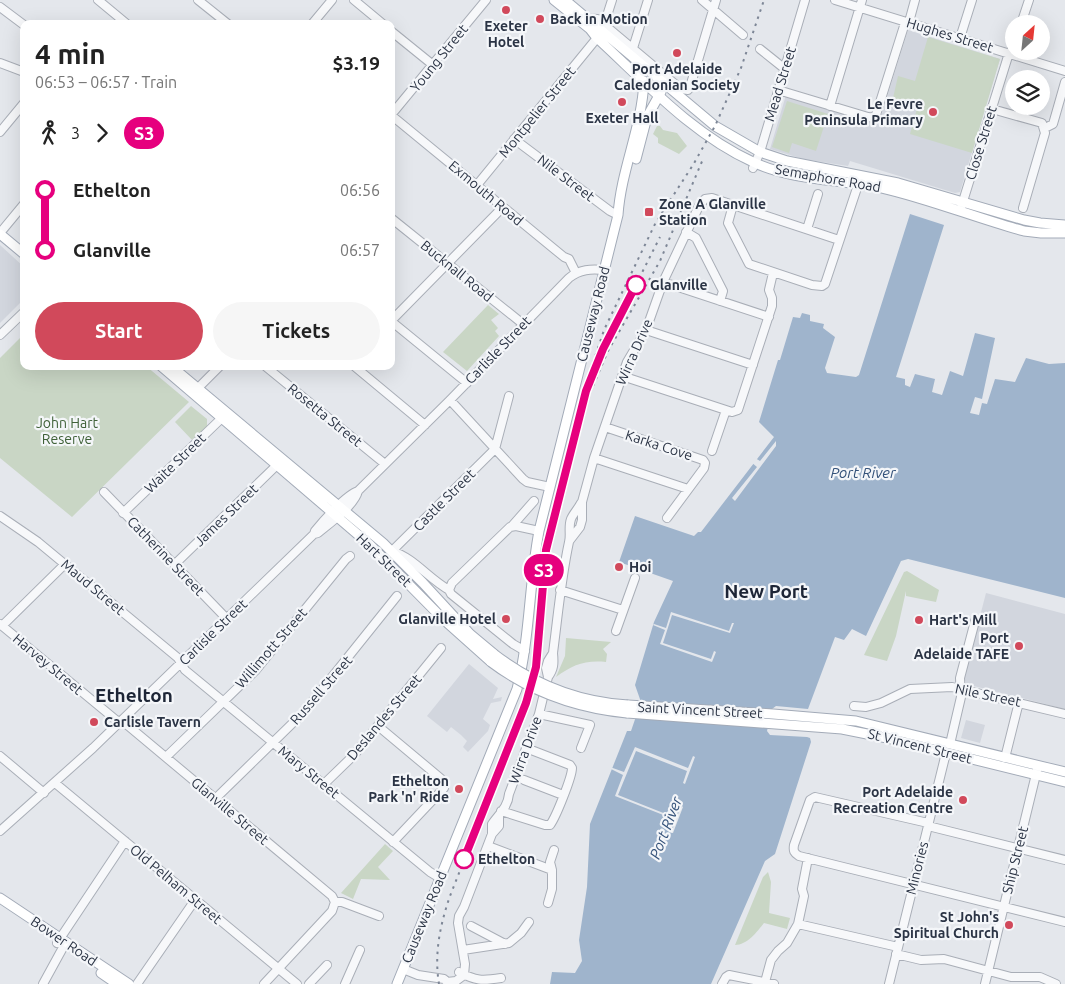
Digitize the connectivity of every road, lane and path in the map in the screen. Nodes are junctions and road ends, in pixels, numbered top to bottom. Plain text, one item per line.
1 (98, 0) edge
2 (198, 0) edge
3 (332, 0) edge
4 (354, 0) edge
5 (486, 0) edge
6 (554, 0) edge
7 (565, 0) edge
8 (612, 0) edge
9 (648, 0) edge
10 (702, 0) edge
11 (716, 0) edge
12 (805, 0) edge
13 (835, 0) edge
14 (915, 0) edge
15 (972, 0) edge
16 (1029, 0) edge
17 (861, 4) edge
18 (0, 7) edge
19 (713, 9) junction
20 (1024, 15) edge
21 (588, 19) junction
22 (122, 20) edge
23 (223, 20) edge
24 (315, 20) edge
25 (378, 20) edge
26 (20, 22) edge
27 (605, 22) junction
28 (908, 22) junction
29 (395, 34) edge
30 (743, 35) dead end
31 (597, 38) junction
32 (960, 38) junction
33 (629, 49) junction
34 (760, 49) dead end
35 (1005, 49) edge
36 (1008, 60) edge
37 (1035, 60) edge
38 (0, 63) edge
39 (433, 65) junction
40 (785, 69) junction
41 (20, 70) edge
42 (1065, 71) edge
43 (644, 81) junction
44 (1065, 82) edge
45 (664, 85) junction
46 (681, 89) junction
47 (782, 91) junction
48 (657, 95) junction
49 (680, 99) junction
50 (830, 106) junction
51 (20, 108) edge
52 (992, 109) junction
53 (395, 110) edge
54 (682, 116) junction
55 (395, 118) edge
56 (643, 120) junction
57 (1045, 128) junction
58 (0, 132) edge
59 (514, 139) junction
60 (760, 152) junction
61 (754, 166) junction
62 (860, 179) junction
63 (477, 185) junction
64 (818, 194) dead end
65 (733, 204) junction
66 (503, 207) junction
67 (962, 207) junction
68 (1022, 208) dead end
69 (20, 209) edge
70 (618, 215) junction
71 (395, 221) edge
72 (1065, 225) edge
73 (807, 229) junction
74 (1, 231) edge
75 (686, 232) junction
76 (1065, 233) edge
77 (839, 240) junction
78 (20, 243) edge
79 (20, 250) edge
80 (448, 264) junction
81 (604, 270) junction
82 (576, 272) junction
83 (773, 273) junction
84 (663, 282) junction
85 (720, 301) junction
86 (20, 316) edge
87 (395, 317) edge
88 (769, 317) junction
89 (395, 324) edge
90 (524, 324) junction
91 (646, 330) junction
92 (0, 335) edge
93 (753, 365) junction
94 (167, 370) edge
95 (175, 370) edge
96 (216, 370) edge
97 (270, 370) edge
98 (359, 370) edge
99 (622, 376) junction
100 (466, 383) junction
101 (195, 390) junction
102 (509, 396) dead end
103 (450, 400) junction
104 (726, 410) junction
105 (225, 415) junction
106 (425, 425) junction
107 (605, 427) junction
108 (495, 449) junction
109 (712, 451) dead end
110 (594, 458) junction
111 (385, 464) junction
112 (276, 465) junction
113 (550, 487) junction
114 (688, 489) junction
115 (104, 492) dead end
116 (534, 501) dead end
117 (338, 511) junction
118 (123, 513) junction
119 (0, 516) edge
120 (667, 518) dead end
121 (512, 526) junction
122 (539, 531) junction
123 (392, 552) junction
124 (350, 556) dead end
125 (65, 564) junction
126 (175, 564) junction
127 (635, 578) dead end
128 (449, 590) junction
129 (560, 590) junction
130 (397, 596) dead end
131 (623, 610) junction
132 (228, 619) junction
133 (975, 621) dead end
134 (1, 625) edge
135 (616, 631) dead end
136 (441, 648) dead end
137 (525, 651) junction
138 (492, 658) junction
139 (181, 663) junction
140 (961, 688) junction
141 (223, 701) junction
142 (1019, 702) junction
143 (854, 706) dead end
144 (627, 709) junction
145 (539, 714) junction
146 (773, 714) joint
147 (1065, 714) edge
148 (121, 722) junction
149 (772, 724) joint
150 (378, 726) junction
151 (273, 743) junction
152 (526, 748) junction
153 (581, 748) dead end
154 (948, 748) junction
155 (0, 756) edge
156 (166, 757) junction
157 (1005, 758) junction
158 (1037, 771) junction
159 (1065, 772) edge
160 (524, 780) dead end
161 (1065, 782) edge
162 (55, 783) junction
163 (324, 784) junction
164 (44, 792) junction
165 (564, 795) junction
166 (215, 798) junction
167 (501, 812) junction
168 (928, 825) junction
169 (0, 831) edge
170 (125, 841) junction
171 (393, 842) junction
172 (488, 846) junction
173 (1018, 849) junction
174 (554, 850) dead end
175 (808, 858) junction
176 (1065, 860) edge
177 (552, 870) junction
178 (440, 878) junction
179 (914, 884) junction
180 (0, 898) edge
181 (195, 900) junction
182 (335, 902) junction
183 (548, 903) dead end
184 (0, 904) edge
185 (1004, 906) junction
186 (379, 916) dead end
187 (529, 922) dead end
188 (1065, 922) edge
189 (798, 924) junction
190 (470, 926) dead end
191 (62, 943) junction
192 (505, 944) junction
193 (360, 950) dead end
194 (463, 950) junction
195 (897, 951) junction
196 (327, 965) dead end
197 (279, 969) junction
198 (403, 969) junction
199 (988, 971) junction
200 (462, 974) junction
201 (500, 978) dead end
202 (769, 983) edge
203 (44, 984) edge
204 (117, 984) edge
205 (129, 984) edge
206 (137, 984) edge
207 (264, 984) edge
208 (298, 984) edge
209 (309, 984) edge
210 (345, 984) edge
211 (397, 984) edge
212 (722, 984) edge
213 (889, 984) edge
214 (985, 984) edge
215 (1056, 984) edge

1 - 22 street
2 - 23 street
3 - 24 street
4 - 25 street
5 - 39 street, Young Street
6 - 31 main road, Semaphore Road
7 - 21 main road, Semaphore Road
8 - 27 street
9 - 33 street
10 - 19 street
11 - 19 street
12 - 40 street, Mead Street
13 - 17 street, Hughes Street
14 - 28 street
15 - 32 street
16 - 20 street
17 - 28 street, Hughes Street
17 - 50 street
18 - 26 street
19 - 30 street
19 - 46 street
21 - 27 street, Semaphore Road
21 - 33 main road, Semaphore Road
27 - 33 street, Semaphore Road
28 - 32 street, Hughes Street
28 - 50 street
29 - 39 street
31 - 43 main road, Semaphore Road
31 - 59 street, Montpelier Street
32 - 35 street, Hughes Street
33 - 45 main road, Semaphore Road
33 - 46 street, Semaphore Road
34 - 40 street
36 - 52 street, Close Street
37 - 42 street, Hughes Street
38 - 41 street
39 - 53 street, Young Street
40 - 47 street, Mead Street
43 - 48 main road, Semaphore Road
43 - 56 main road
44 - 57 street
45 - 48 main road, Causeway Road
45 - 49 main road, Semaphore Road
46 - 49 street
47 - 50 street
47 - 60 street, Mead Street
48 - 54 main road, Semaphore Road
48 - 56 main road, Causeway Road
49 - 60 main road, Semaphore Road
51 - 58 street
52 - 57 street
52 - 67 street, Close Street
54 - 56 main road
54 - 61 main road, Semaphore Road
55 - 63 street, Exmouth Road
56 - 70 main road, Causeway Road
57 - 68 street
59 - 63 street, Montpelier Street
59 - 70 street, Nile Street
60 - 61 street, Mead Street
60 - 62 main road, Semaphore Road
61 - 62 main road, Semaphore Road
62 - 67 main road, Semaphore Road
62 - 77 street
63 - 66 street, Exmouth Road
64 - 73 street
65 - 73 street, Wirra Drive
65 - 75 street, Wirra Drive
65 - 83 street
66 - 80 street
66 - 82 street, Exmouth Road
67 - 72 main road, Semaphore Road
67 - 76 main road, Semaphore Road
69 - 74 street
70 - 81 main road, Causeway Road
71 - 80 street, Bucknall Road
73 - 77 street, Wirra Drive
74 - 78 main road
74 - 79 main road
75 - 84 street, Wirra Drive
75 - 85 street
77 - 83 street
80 - 87 street
80 - 90 street, Bucknall Road
81 - 82 street
81 - 113 main road, Causeway Road
82 - 90 street, Carlisle Street
83 - 88 street
84 - 85 street
84 - 91 street, Wirra Drive
85 - 88 street
86 - 92 street
88 - 93 street
89 - 100 street
90 - 100 street, Carlisle Street
91 - 93 street
91 - 99 street, Wirra Drive
93 - 104 street
94 - 101 main road, Hart Street
95 - 101 main road, Hart Street
96 - 101 street
97 - 111 street, Rosetta Street
98 - 106 street
99 - 104 street
99 - 107 street, Wirra Drive
100 - 103 street, Carlisle Street
101 - 105 main road, Hart Street
102 - 108 street
103 - 106 street, Carlisle Street
103 - 108 street
104 - 109 street
105 - 112 main road, Hart Street
105 - 117 main road, Hart Street
105 - 118 street, Waite Street
106 - 111 street, Carlisle Street
107 - 110 street, Wirra Drive
107 - 114 street, Karka Cove
108 - 113 street
108 - 123 street, Castle Street
110 - 114 street
110 - 129 street, Wirra Drive
111 - 117 street, Carlisle Street
112 - 117 main road, Hart Street
112 - 126 street, James Street
113 - 122 main road, Causeway Road
114 - 120 street, Karka Cove
115 - 118 street, Catherine Street
116 - 121 street
117 - 123 main road, Hart Street
117 - 132 street, Carlisle Street
117 - 138 main road, Hart Street
118 - 126 street, Catherine Street
119 - 125 street, Maud Street
121 - 122 street
121 - 128 street
122 - 137 main road, Causeway Road
123 - 128 street, Hart Street
123 - 138 main road, Hart Street
124 - 141 street, Willimott Street
125 - 134 street
125 - 139 street, Maud Street
126 - 132 street, Catherine Street
127 - 131 street
128 - 137 street, Hart Street
129 - 131 street
129 - 145 street, Wirra Drive
130 - 151 street, Russell Street
131 - 135 street
132 - 139 street, Carlisle Street
133 - 140 street, Minories
134 - 148 street, Harvey Street
136 - 150 street, Deslandes Street
137 - 178 main road, Causeway Road
138 - 144 main road, Hart Street, bridge
139 - 141 street, Mary Street
139 - 148 street, Carlisle Street
140 - 142 street, Nile Street
140 - 143 street, Nile Street
140 - 154 street, Minories
141 - 151 street, Mary Street
141 - 156 street, Willimott Street
142 - 147 street, Nile Street
142 - 157 street
144 - 146 main road, Saint Vincent Street
144 - 149 main road, Saint Vincent Street
145 - 152 street, Wirra Drive
145 - 153 street
146 - 154 main road, St Vincent Street
148 - 156 street, Glanville Street
148 - 162 street, Carlisle Street
149 - 154 main road, St Vincent Street
150 - 163 street, Deslandes Street
150 - 171 street
151 - 163 street, Mary Street
151 - 166 street, Russell Street
152 - 165 street
152 - 167 street, Wirra Drive
154 - 157 main road, St Vincent Street
154 - 158 main road, St Vincent Street
154 - 168 street, Minories
155 - 164 street
156 - 166 street, Glanville Street
157 - 158 main road, St Vincent Street
158 - 159 main road, St Vincent Street
158 - 161 main road, St Vincent Street
158 - 173 street, Ship Street
160 - 165 street
162 - 164 street, Carlisle Street
162 - 170 street, Old Pelham Street
163 - 171 street, Mary Street
164 - 169 street, Carlisle Street
165 - 167 street
166 - 182 street, Glanville Street
167 - 172 street, Wirra Drive
168 - 173 street
168 - 175 street
168 - 179 street, Minories
170 - 181 street, Old Pelham Street
170 - 191 street
171 - 178 street, Mary Street
172 - 177 street
172 - 194 street, Wirra Drive
173 - 176 street
173 - 185 street, Ship Street
174 - 177 street
175 - 179 street
175 - 189 street
177 - 183 street
178 - 198 main road, Causeway Road
179 - 185 street
179 - 195 street, Minories
180 - 191 main road, Bower Road
181 - 197 street, Old Pelham Street
181 - 206 street
182 - 186 street
182 - 197 street
184 - 191 main road, Bower Road
185 - 188 street
185 - 199 street, Ship Street
187 - 192 street
189 - 195 street
189 - 202 street
190 - 192 street
191 - 203 street
191 - 204 main road, Bower Road
191 - 205 main road, Bower Road
192 - 194 street
193 - 210 street
194 - 200 street, Wirra Drive
195 - 199 street
195 - 213 street, Minories
196 - 209 street
197 - 207 street
197 - 208 street, Old Pelham Street
198 - 200 street
198 - 211 main road, Causeway Road
199 - 214 street, Ship Street
199 - 215 street
200 - 201 street
202 - 212 street

